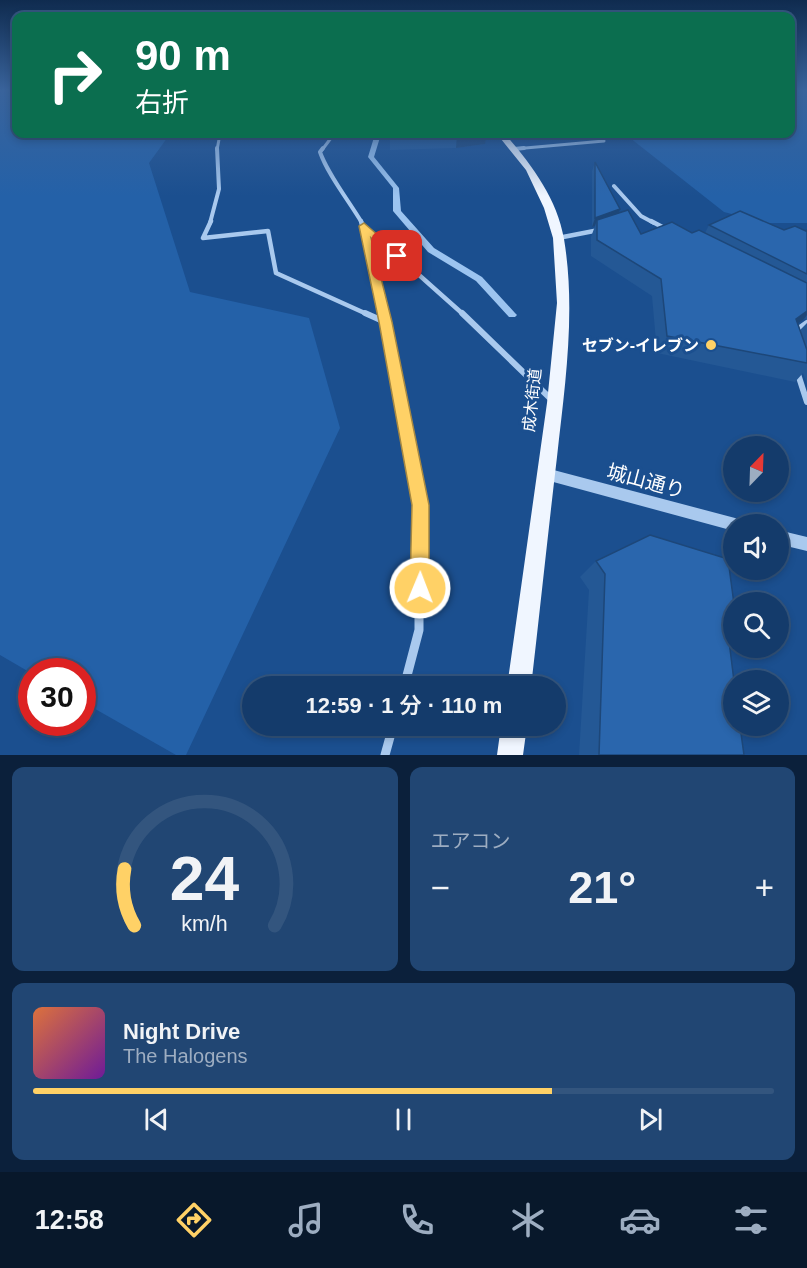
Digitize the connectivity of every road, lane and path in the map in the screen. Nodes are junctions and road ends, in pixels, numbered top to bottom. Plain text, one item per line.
1 (218, 138) edge
2 (331, 138) edge
3 (504, 138) edge
4 (604, 141) dead end
5 (514, 149) junction
6 (614, 186) dead end
7 (641, 216) junction
8 (630, 219) edge
9 (364, 226) junction
10 (609, 226) edge
11 (672, 232) edge
12 (558, 238) junction
13 (386, 322) junction
14 (807, 323) edge
15 (786, 337) edge
16 (793, 359) edge
17 (807, 402) edge
18 (555, 403) junction
19 (546, 474) junction
20 (723, 522) edge
21 (789, 540) edge
22 (807, 544) edge
23 (407, 676) edge
24 (520, 676) edge
25 (390, 736) edge
26 (513, 736) edge
27 (385, 755) edge
28 (510, 755) edge

1 - 13 street
2 - 9 street
3 - 5 main road, 成木街道
4 - 5 street
5 - 12 main road, 成木街道
6 - 7 street
7 - 8 street
7 - 11 street
9 - 13 street
9 - 18 street
10 - 12 street
12 - 18 main road, 成木街道
13 - 23 street
14 - 15 street
16 - 17 street
18 - 19 main road, 成木街道
19 - 20 street, 城山通り
19 - 24 main road, 成木街道
21 - 22 street
25 - 27 street
26 - 28 main road

